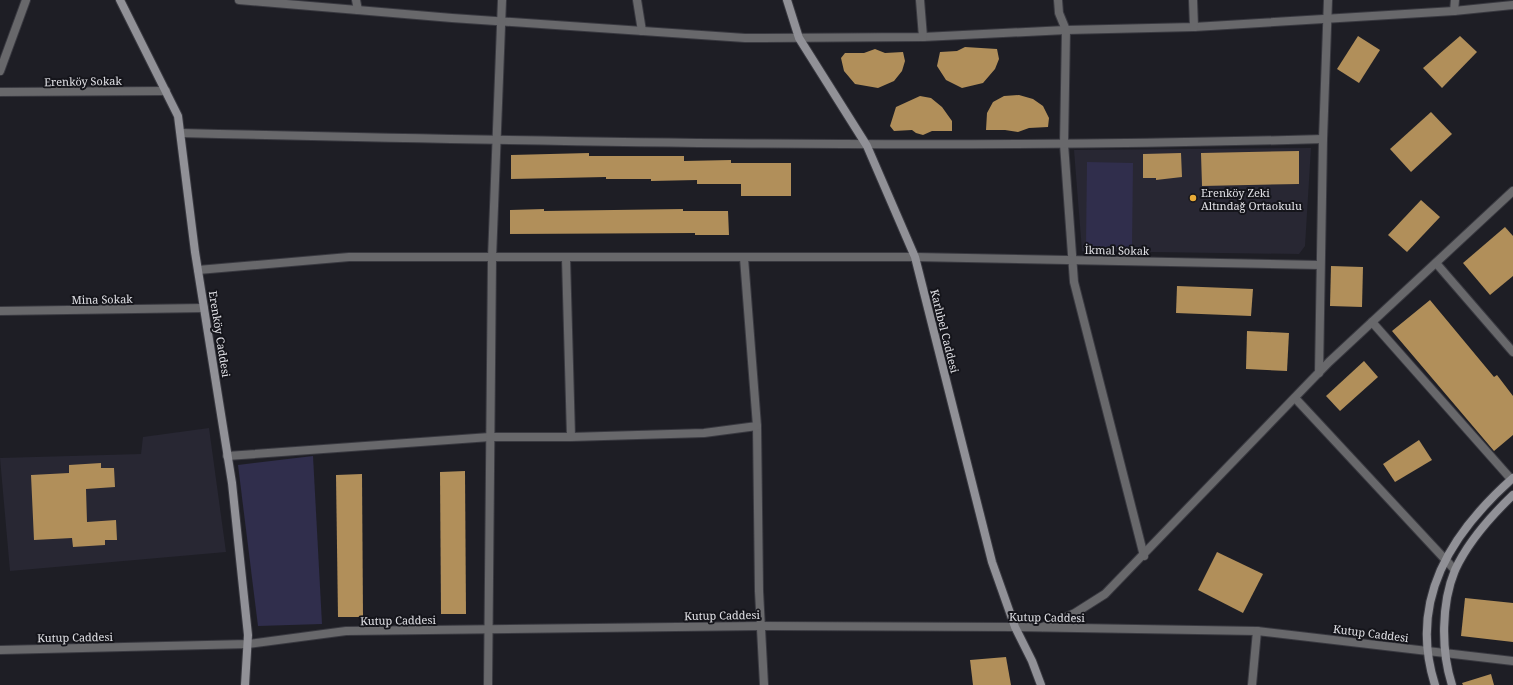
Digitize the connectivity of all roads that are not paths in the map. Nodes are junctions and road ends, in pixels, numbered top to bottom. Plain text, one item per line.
1 (26, 0) edge
2 (120, 0) edge
3 (239, 0) edge
4 (356, 0) edge
5 (502, 0) edge
6 (637, 0) edge
7 (787, 0) edge
8 (920, 0) edge
9 (1058, 0) edge
10 (1193, 0) edge
11 (1328, 0) edge
12 (1455, 0) edge
13 (1513, 5) edge
14 (358, 10) junction
15 (1454, 11) junction
16 (1328, 19) junction
17 (502, 21) junction
18 (1194, 27) junction
19 (1066, 30) junction
20 (642, 31) junction
21 (923, 37) junction
22 (799, 38) junction
23 (0, 71) edge
24 (166, 91) junction
25 (0, 92) edge
26 (181, 134) junction
27 (1323, 138) junction
28 (497, 141) junction
29 (1064, 144) junction
30 (867, 146) junction
31 (1513, 191) edge
32 (492, 258) junction
33 (566, 258) junction
34 (744, 258) junction
35 (915, 258) junction
36 (1074, 260) junction
37 (1436, 263) junction
38 (1320, 265) junction
39 (198, 270) junction
40 (204, 308) junction
41 (0, 311) edge
42 (1372, 322) junction
43 (1513, 352) edge
44 (1319, 373) junction
45 (1295, 398) junction
46 (757, 426) junction
47 (490, 437) junction
48 (572, 437) junction
49 (228, 456) junction
50 (1512, 479) edge
51 (1513, 495) edge
52 (1144, 556) junction
53 (1444, 560) junction
54 (1455, 570) junction
55 (761, 626) junction
56 (1015, 627) junction
57 (1040, 628) junction
58 (487, 630) junction
59 (1257, 631) junction
60 (248, 644) junction
61 (0, 650) edge
62 (1426, 650) junction
63 (1445, 654) junction
64 (1513, 661) edge
65 (245, 685) edge
66 (488, 685) edge
67 (764, 685) edge
68 (1041, 685) edge
69 (1252, 685) edge
70 (1435, 685) edge
71 (1452, 685) edge

1 - 23 street
2 - 24 street, Erenköy Caddesi
3 - 14 street
4 - 14 street
5 - 17 street
6 - 20 street
7 - 22 street, Karlıbel Caddesi
8 - 21 street
9 - 19 street
10 - 18 street
11 - 16 street
12 - 15 street
13 - 15 street
14 - 17 street
15 - 16 street
16 - 18 street
16 - 27 street
17 - 20 street
17 - 28 street
18 - 19 street
19 - 21 street
19 - 29 street
20 - 22 street
21 - 22 street
22 - 30 street, Karlıbel Caddesi
24 - 25 street, Erenköy Sokak
24 - 26 street, Erenköy Caddesi
26 - 28 street
26 - 39 street, Erenköy Caddesi
27 - 29 street
27 - 38 street
28 - 30 street
28 - 32 street
29 - 30 street
29 - 36 street
30 - 35 street, Karlıbel Caddesi
31 - 37 street
32 - 33 street, İkmal Sokak
32 - 39 street, İkmal Sokak
32 - 47 street
33 - 34 street, İkmal Sokak
33 - 48 street
34 - 35 street, İkmal Sokak
34 - 46 street
35 - 36 street, İkmal Sokak
35 - 56 street, Karlıbel Caddesi
36 - 38 street, İkmal Sokak
36 - 52 street
37 - 42 street
37 - 43 street
38 - 44 street
39 - 40 street, Erenköy Caddesi
40 - 41 street, Mina Sokak
40 - 49 street, Erenköy Caddesi
42 - 44 street
42 - 50 street
44 - 45 street
45 - 52 street
45 - 53 street
46 - 48 street
46 - 55 street
47 - 48 street
47 - 49 street
47 - 58 street
49 - 60 street, Erenköy Caddesi
50 - 53 street
51 - 54 street
52 - 57 street
53 - 54 street
53 - 62 street
54 - 63 street
55 - 56 street, Kutup Caddesi
55 - 58 street, Kutup Caddesi
55 - 67 street
56 - 57 street, Kutup Caddesi
56 - 68 street, Karlıbel Caddesi
57 - 59 street, Kutup Caddesi
58 - 60 street, Kutup Caddesi
58 - 66 street
59 - 62 street, Kutup Caddesi
59 - 69 street
60 - 61 street, Kutup Caddesi
60 - 65 street, Erenköy Caddesi
62 - 63 street, Kutup Caddesi
62 - 70 street
63 - 64 street, Kutup Caddesi
63 - 71 street

